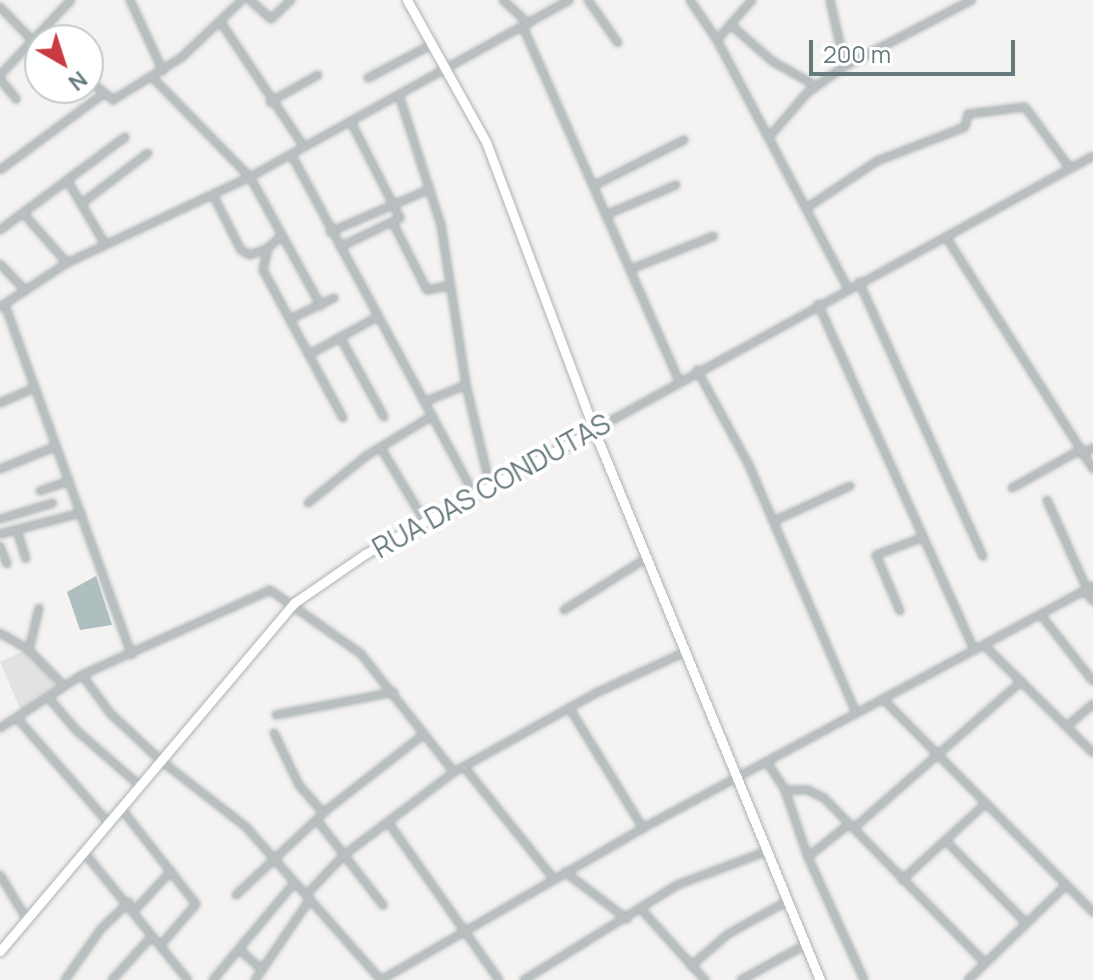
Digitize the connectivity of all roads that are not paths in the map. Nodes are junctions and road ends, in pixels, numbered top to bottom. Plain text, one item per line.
1 (71, 0) edge
2 (130, 0) edge
3 (242, 0) edge
4 (250, 0) edge
5 (291, 0) edge
6 (407, 0) edge
7 (503, 0) edge
8 (569, 0) edge
9 (588, 0) edge
10 (690, 0) edge
11 (752, 0) edge
12 (830, 0) edge
13 (972, 0) edge
14 (0, 7) edge
15 (220, 21) junction
16 (49, 24) edge
17 (731, 25) junction
18 (526, 26) junction
19 (24, 32) edge
20 (717, 40) junction
21 (618, 43) dead end
22 (433, 44) junction
23 (24, 51) edge
24 (845, 66) junction
25 (447, 69) junction
26 (163, 71) junction
27 (318, 75) dead end
28 (0, 77) edge
29 (153, 78) junction
30 (368, 78) dead end
31 (816, 86) junction
32 (104, 95) edge
33 (399, 95) junction
34 (16, 99) dead end
35 (270, 102) junction
36 (89, 104) edge
37 (351, 122) junction
38 (770, 136) junction
39 (125, 137) dead end
40 (684, 140) dead end
41 (304, 147) junction
42 (148, 153) dead end
43 (291, 154) junction
44 (1093, 156) edge
45 (1070, 168) junction
46 (0, 170) edge
47 (250, 177) junction
48 (67, 180) junction
49 (595, 185) junction
50 (676, 185) dead end
51 (430, 189) junction
52 (213, 195) junction
53 (393, 202) junction
54 (81, 204) junction
55 (808, 207) junction
56 (23, 213) junction
57 (608, 214) junction
58 (393, 223) junction
59 (0, 230) edge
60 (330, 232) junction
61 (282, 235) junction
62 (714, 236) dead end
63 (946, 237) junction
64 (105, 244) junction
65 (340, 247) junction
66 (268, 248) junction
67 (67, 263) junction
68 (0, 264) edge
69 (631, 269) junction
70 (859, 282) junction
71 (448, 286) junction
72 (848, 288) junction
73 (26, 291) junction
74 (334, 298) dead end
75 (818, 304) junction
76 (3, 306) edge
77 (321, 306) junction
78 (377, 317) junction
79 (290, 319) junction
80 (340, 337) junction
81 (310, 354) junction
82 (697, 370) junction
83 (679, 380) junction
84 (466, 385) junction
85 (34, 388) junction
86 (424, 402) junction
87 (0, 403) edge
88 (432, 416) junction
89 (384, 417) dead end
90 (343, 418) dead end
91 (594, 430) junction
92 (57, 446) junction
93 (381, 448) junction
94 (1093, 448) edge
95 (1081, 452) junction
96 (0, 469) edge
97 (1093, 469) edge
98 (69, 481) junction
99 (490, 486) junction
100 (850, 486) dead end
101 (1012, 488) dead end
102 (40, 491) dead end
103 (474, 494) junction
104 (1047, 500) dead end
105 (53, 503) dead end
106 (308, 503) dead end
107 (81, 513) junction
108 (0, 519) edge
109 (424, 520) junction
110 (774, 521) junction
111 (17, 530) junction
112 (0, 534) edge
113 (924, 537) junction
114 (0, 546) edge
115 (983, 556) dead end
116 (648, 557) junction
117 (26, 559) dead end
118 (7, 564) dead end
119 (1088, 589) edge
120 (1093, 601) edge
121 (294, 603) junction
122 (39, 608) dead end
123 (564, 610) dead end
124 (900, 611) dead end
125 (1041, 615) junction
126 (0, 633) edge
127 (984, 645) junction
128 (29, 650) junction
129 (974, 650) junction
130 (685, 652) junction
131 (132, 655) junction
132 (82, 675) junction
133 (1022, 681) junction
134 (1093, 681) edge
135 (64, 686) junction
136 (394, 692) junction
137 (48, 697) junction
138 (884, 700) junction
139 (1093, 704) edge
140 (570, 709) junction
141 (856, 713) junction
142 (0, 715) edge
143 (276, 715) dead end
144 (17, 718) junction
145 (3, 726) edge
146 (1067, 726) junction
147 (274, 733) dead end
148 (424, 734) junction
149 (1093, 753) edge
150 (939, 757) junction
151 (160, 760) junction
152 (767, 762) junction
153 (465, 768) junction
154 (454, 772) junction
155 (735, 781) junction
156 (139, 785) junction
157 (785, 790) junction
158 (985, 804) junction
159 (120, 807) junction
160 (323, 813) junction
161 (317, 820) junction
162 (107, 821) junction
163 (388, 822) junction
164 (851, 826) junction
165 (643, 828) junction
166 (947, 842) junction
167 (83, 851) junction
168 (765, 852) junction
169 (344, 855) junction
170 (808, 857) junction
171 (274, 862) junction
172 (171, 871) junction
173 (565, 872) junction
174 (553, 878) junction
175 (1, 880) edge
176 (902, 880) junction
177 (294, 883) junction
178 (1065, 886) junction
179 (236, 895) dead end
180 (308, 897) junction
181 (129, 902) junction
182 (784, 903) junction
183 (383, 905) dead end
184 (641, 909) junction
185 (135, 910) junction
186 (1093, 912) edge
187 (26, 918) junction
188 (627, 919) junction
189 (1026, 923) junction
190 (465, 930) junction
191 (152, 936) junction
192 (160, 946) junction
193 (803, 946) junction
194 (240, 950) junction
195 (0, 951) edge
196 (984, 962) junction
197 (691, 966) junction
198 (261, 969) junction
199 (65, 980) edge
200 (112, 980) edge
201 (188, 980) edge
202 (213, 980) edge
203 (255, 980) edge
204 (381, 980) edge
205 (499, 980) edge
206 (524, 980) edge
207 (705, 980) edge
208 (741, 980) edge
209 (820, 980) edge
210 (864, 980) edge
211 (968, 980) edge

1 - 16 street
2 - 26 street
3 - 15 street
4 - 5 street
6 - 22 street
7 - 18 street
8 - 18 street
9 - 21 street
10 - 20 street
11 - 17 street
12 - 24 street
13 - 24 street
14 - 19 street
15 - 26 street
15 - 35 street
17 - 20 street
17 - 31 street
18 - 25 street
18 - 49 street
20 - 38 street
22 - 25 street
22 - 30 street
23 - 28 street
24 - 31 street
25 - 33 street
25 - 91 street
26 - 29 street
27 - 35 street
28 - 34 street
29 - 32 street
29 - 47 street
31 - 38 street
33 - 37 street
33 - 51 street
35 - 41 street
36 - 46 street
37 - 41 street
37 - 53 street
38 - 55 street
39 - 48 street
40 - 49 street
41 - 43 street
42 - 54 street
43 - 47 street
43 - 60 street
44 - 45 street, RUA DAS CONDUTAS
45 - 55 street
45 - 63 street, RUA DAS CONDUTAS
47 - 52 street
47 - 61 street
48 - 54 street
48 - 56 street
49 - 57 street
50 - 57 street
51 - 53 street
51 - 71 street
52 - 64 street
52 - 66 street
53 - 58 street
53 - 60 street
54 - 64 street
55 - 72 street
56 - 59 street
56 - 67 street
57 - 69 street
58 - 65 street
58 - 71 street
60 - 65 street
61 - 66 street
61 - 77 street
62 - 69 street
63 - 70 street, RUA DAS CONDUTAS
63 - 95 street
64 - 67 street
65 - 78 street
66 - 79 street
67 - 73 street
68 - 73 street
69 - 83 street
70 - 72 street, RUA DAS CONDUTAS
70 - 115 street
71 - 84 street
72 - 75 street, RUA DAS CONDUTAS
73 - 76 street
74 - 77 street
75 - 82 street, RUA DAS CONDUTAS
75 - 113 street
76 - 85 street
77 - 79 street
78 - 80 street
78 - 86 street
79 - 81 street
80 - 81 street
80 - 89 street
81 - 90 street
82 - 83 street, RUA DAS CONDUTAS
82 - 110 street
83 - 91 street, RUA DAS CONDUTAS
84 - 86 street
84 - 99 street
85 - 87 street
85 - 92 street
86 - 88 street
88 - 93 street
88 - 103 street
91 - 99 street, RUA DAS CONDUTAS
91 - 116 street
92 - 96 street
92 - 98 street
93 - 106 street
93 - 109 street
94 - 95 street
95 - 97 street
95 - 101 street
98 - 102 street
98 - 107 street
99 - 103 street, RUA DAS CONDUTAS
100 - 110 street
103 - 109 street, RUA DAS CONDUTAS
104 - 119 street
105 - 108 street
107 - 111 street
107 - 131 street
109 - 121 street, RUA DAS CONDUTAS
110 - 141 street
111 - 112 street
111 - 117 street
113 - 124 street
113 - 129 street
114 - 118 street
116 - 123 street
116 - 130 street
119 - 120 street
119 - 125 street
121 - 131 street
121 - 136 street
121 - 151 street, RUA DAS CONDUTAS
122 - 128 street
125 - 127 street
125 - 134 street
126 - 128 street
127 - 129 street
127 - 133 street
128 - 135 street
129 - 138 street
130 - 140 street
130 - 155 street
131 - 132 street
132 - 135 street
132 - 151 street
133 - 146 street
133 - 150 street
135 - 137 street
136 - 143 street
136 - 148 street
137 - 144 street
137 - 156 street
138 - 141 street
138 - 150 street
139 - 146 street
140 - 153 street
140 - 165 street
141 - 152 street
142 - 145 street
144 - 145 street
144 - 162 street
146 - 149 street
147 - 160 street
148 - 154 street
148 - 160 street
150 - 158 street
150 - 164 street
151 - 156 street, RUA DAS CONDUTAS
151 - 171 street
152 - 155 street
152 - 157 street
153 - 154 street
153 - 174 street
154 - 163 street
155 - 165 street
155 - 168 street
156 - 159 street, RUA DAS CONDUTAS
157 - 164 street
157 - 170 street
158 - 166 street
158 - 178 street
159 - 162 street, RUA DAS CONDUTAS
159 - 172 street
160 - 161 street
161 - 169 street
161 - 171 street
162 - 167 street, RUA DAS CONDUTAS
163 - 169 street
163 - 190 street
164 - 170 street
164 - 176 street
165 - 173 street
166 - 176 street
166 - 189 street
167 - 181 street
167 - 187 street, RUA DAS CONDUTAS
168 - 182 street
168 - 184 street
169 - 180 street
169 - 183 street
170 - 210 street
171 - 177 street
171 - 179 street
172 - 185 street
172 - 192 street
173 - 174 street
173 - 188 street
174 - 190 street
175 - 187 street
176 - 196 street
177 - 180 street
177 - 194 street
178 - 186 street
178 - 189 street
180 - 198 street
180 - 204 street
181 - 185 street
181 - 199 street
182 - 193 street
182 - 197 street
184 - 188 street
184 - 197 street
185 - 191 street
187 - 195 street, RUA DAS CONDUTAS
188 - 206 street
189 - 196 street
190 - 204 street
190 - 205 street
191 - 192 street
191 - 200 street
192 - 201 street
193 - 208 street
193 - 209 street
194 - 198 street
194 - 202 street
196 - 211 street
197 - 207 street
198 - 203 street

